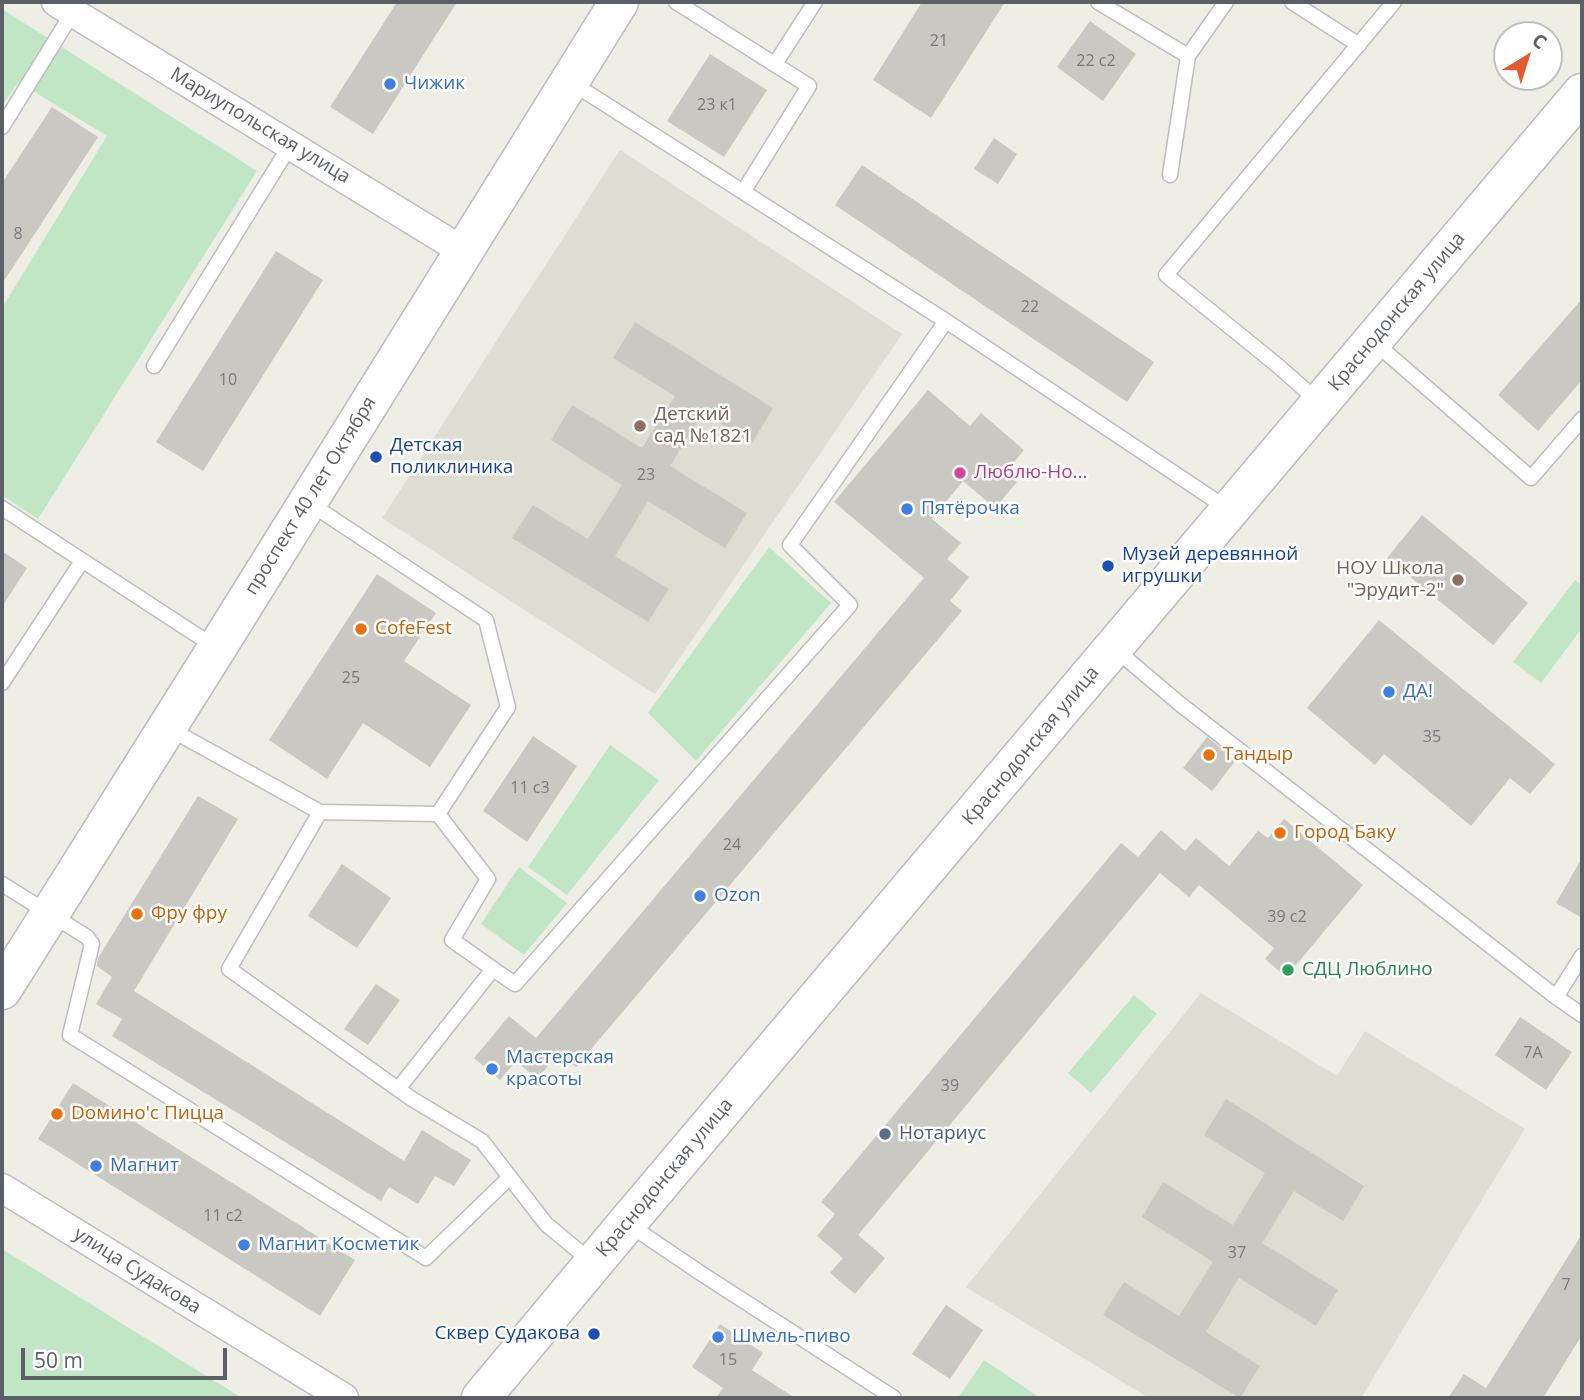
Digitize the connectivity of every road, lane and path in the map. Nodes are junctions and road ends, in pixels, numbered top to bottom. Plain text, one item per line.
1 (619, 2) edge
2 (676, 2) edge
3 (815, 2) edge
4 (1098, 2) edge
5 (1226, 2) edge
6 (1292, 2) edge
7 (1394, 2) edge
8 (65, 7) edge
9 (1359, 46) junction
10 (1188, 56) junction
11 (775, 64) junction
12 (570, 81) junction
13 (1582, 93) edge
14 (2, 127) edge
15 (291, 144) junction
16 (1170, 175) dead end
17 (743, 192) junction
18 (463, 251) junction
19 (946, 321) junction
20 (1373, 341) junction
21 (154, 366) dead end
22 (1321, 403) junction
23 (1582, 419) edge
24 (308, 502) junction
25 (2, 508) edge
26 (1230, 510) junction
27 (82, 561) junction
28 (217, 648) junction
29 (1114, 648) junction
30 (2, 683) edge
31 (167, 728) junction
32 (320, 812) junction
33 (438, 814) junction
34 (2, 884) edge
35 (49, 914) junction
36 (1582, 956) edge
37 (493, 970) junction
38 (2, 990) edge
39 (1556, 998) junction
40 (1582, 1015) edge
41 (398, 1089) junction
42 (510, 1177) junction
43 (2, 1188) edge
44 (627, 1223) junction
45 (593, 1264) junction
46 (344, 1398) edge
47 (481, 1398) edge
48 (894, 1398) edge

1 - 12 main road, проспект 40 лет Октября
2 - 11 lane
3 - 11 lane
4 - 10 lane
5 - 10 lane
6 - 9 lane
7 - 9 lane
8 - 14 lane
8 - 15 street, Мариупольская улица
9 - 22 lane
10 - 16 lane
11 - 17 lane
12 - 17 lane
12 - 18 main road, проспект 40 лет Октября
13 - 20 main road, Краснодонская улица
15 - 18 street, Мариупольская улица
15 - 21 lane
17 - 19 lane
18 - 24 main road, проспект 40 лет Октября
19 - 26 lane
19 - 37 lane
20 - 22 main road, Краснодонская улица
20 - 23 lane
22 - 26 main road, Краснодонская улица
24 - 28 main road, проспект 40 лет Октября
24 - 33 lane
25 - 27 lane
26 - 29 main road, Краснодонская улица
27 - 28 lane
27 - 30 lane
28 - 31 main road, проспект 40 лет Октября
29 - 39 lane
29 - 44 main road, Краснодонская улица
31 - 32 lane
31 - 35 main road, проспект 40 лет Октября
32 - 33 lane
32 - 41 lane
33 - 37 lane
34 - 35 lane
35 - 38 main road, проспект 40 лет Октября
35 - 42 lane
36 - 39 lane
37 - 41 lane
39 - 40 lane
41 - 42 lane
42 - 45 lane
43 - 46 street, улица Судакова
44 - 45 main road, Краснодонская улица
44 - 48 lane
45 - 47 main road, Краснодонская улица

